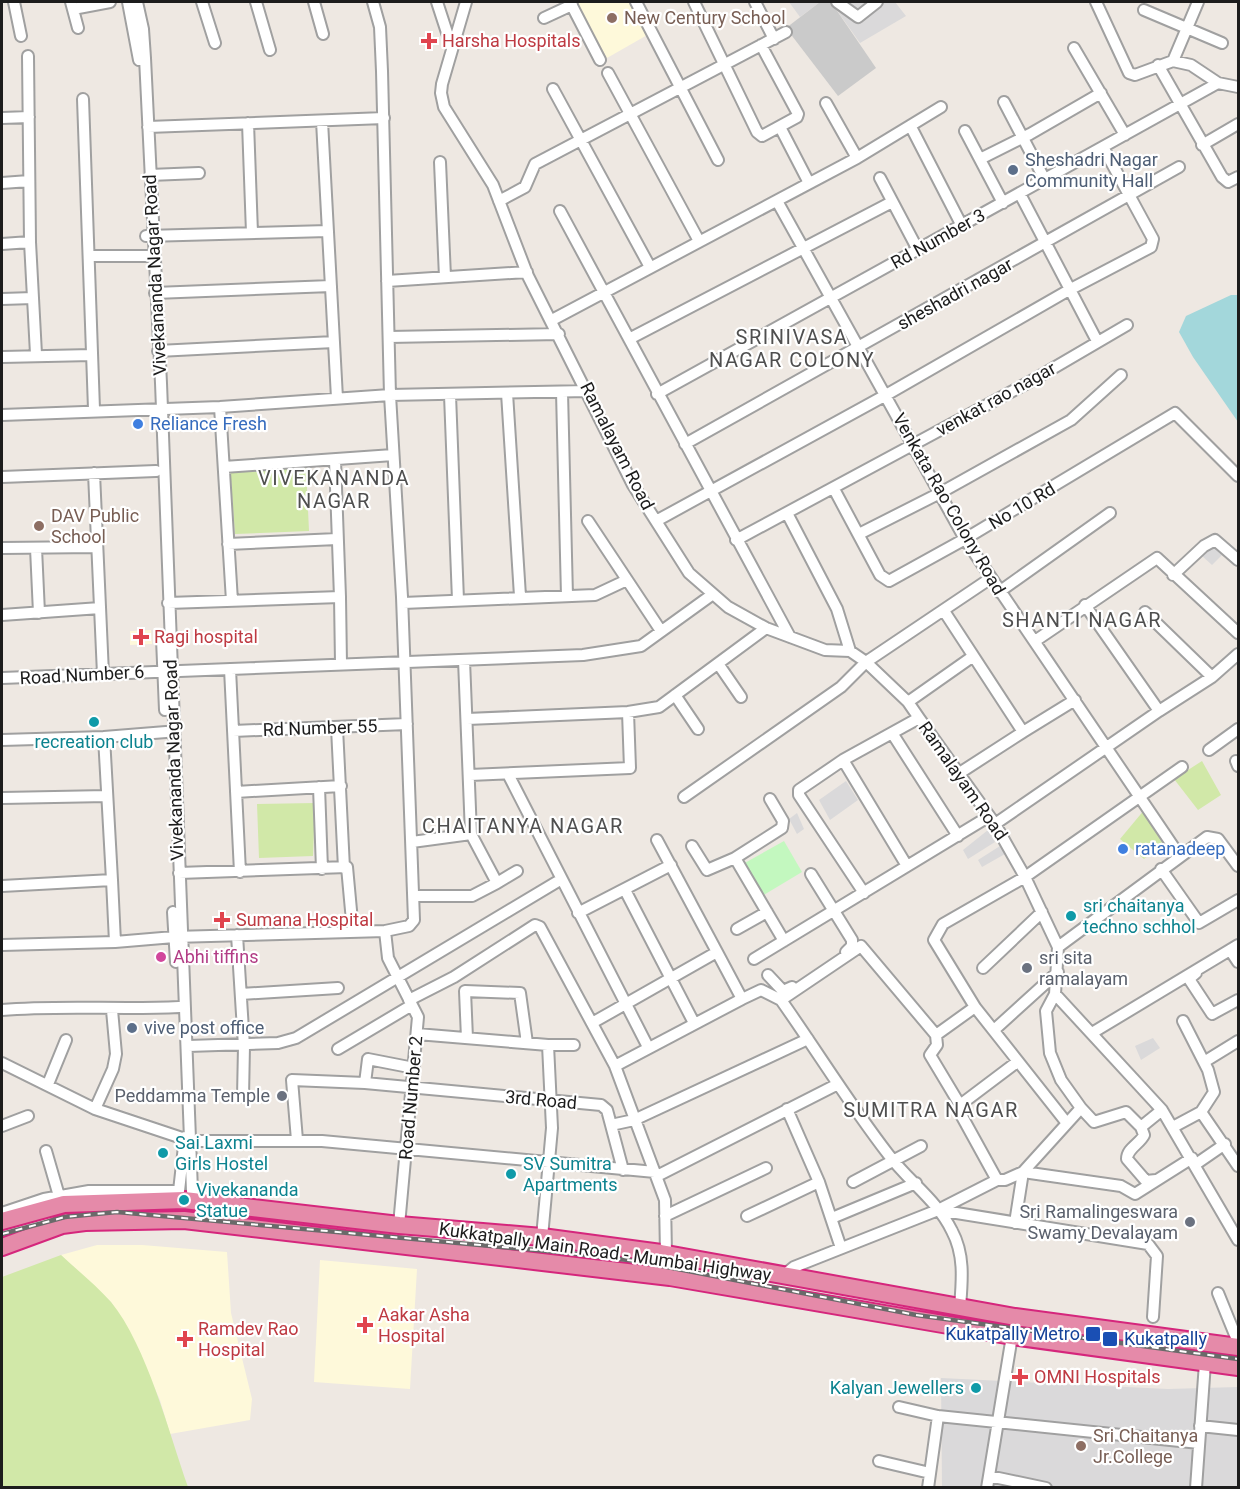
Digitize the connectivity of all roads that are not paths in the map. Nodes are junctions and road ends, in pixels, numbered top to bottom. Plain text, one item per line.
1 (14, 2) edge
2 (110, 2) edge
3 (128, 2) edge
4 (137, 2) edge
5 (202, 2) edge
6 (256, 2) edge
7 (314, 2) edge
8 (373, 2) edge
9 (437, 2) edge
10 (466, 2) edge
11 (636, 2) edge
12 (694, 2) edge
13 (755, 2) edge
14 (837, 2) edge
15 (877, 2) edge
16 (1096, 2) edge
17 (1198, 2) edge
18 (571, 3) edge
19 (72, 5) edge
20 (1144, 10) dead end
21 (544, 18) dead end
22 (78, 28) dead end
23 (1187, 29) junction
24 (786, 32) dead end
25 (323, 34) dead end
26 (21, 36) dead end
27 (774, 39) junction
28 (215, 43) dead end
29 (1222, 43) dead end
30 (761, 45) junction
31 (1074, 48) dead end
32 (452, 49) junction
33 (270, 51) dead end
34 (28, 56) dead end
35 (600, 60) dead end
36 (1173, 61) junction
37 (724, 65) junction
38 (1158, 65) junction
39 (608, 73) dead end
40 (1218, 83) junction
41 (682, 87) junction
42 (1239, 87) edge
43 (553, 89) dead end
44 (1101, 93) junction
45 (83, 99) dead end
46 (1004, 102) dead end
47 (826, 103) dead end
48 (1179, 105) junction
49 (940, 107) dead end
50 (628, 113) junction
51 (29, 117) junction
52 (2, 118) edge
53 (384, 118) junction
54 (322, 121) junction
55 (248, 123) junction
56 (1239, 124) edge
57 (148, 127) junction
58 (780, 127) junction
59 (911, 127) junction
60 (965, 131) dead end
61 (1125, 135) junction
62 (1023, 138) junction
63 (581, 139) junction
64 (1202, 145) junction
65 (1103, 147) junction
66 (857, 158) junction
67 (980, 159) junction
68 (718, 160) dead end
69 (440, 162) dead end
70 (1179, 167) dead end
71 (199, 173) dead end
72 (150, 175) junction
73 (1239, 177) edge
74 (880, 178) dead end
75 (1045, 180) junction
76 (29, 181) junction
77 (2, 183) edge
78 (809, 183) junction
79 (1020, 194) junction
80 (1130, 196) junction
81 (499, 201) junction
82 (777, 201) junction
83 (892, 202) junction
84 (1003, 203) junction
85 (560, 211) dead end
86 (962, 225) junction
87 (328, 231) junction
88 (252, 233) junction
89 (149, 235) junction
90 (699, 241) junction
91 (30, 243) junction
92 (2, 244) edge
93 (1044, 244) junction
94 (804, 247) junction
95 (918, 250) junction
96 (88, 256) junction
97 (147, 256) junction
98 (650, 267) junction
99 (527, 272) junction
100 (445, 277) junction
101 (387, 281) junction
102 (331, 286) junction
103 (1069, 290) junction
104 (604, 292) junction
105 (155, 293) junction
106 (833, 297) junction
107 (33, 298) junction
108 (2, 299) edge
109 (552, 320) junction
110 (1127, 325) dead end
111 (559, 334) junction
112 (389, 338) junction
113 (629, 339) junction
114 (1097, 341) junction
115 (334, 342) junction
116 (859, 347) junction
117 (158, 351) junction
118 (36, 354) junction
119 (92, 355) junction
120 (2, 357) edge
121 (1121, 375) dead end
122 (588, 391) junction
123 (562, 392) junction
124 (507, 393) junction
125 (657, 394) junction
126 (390, 395) junction
127 (450, 395) junction
128 (886, 395) junction
129 (337, 398) junction
130 (220, 406) junction
131 (94, 409) junction
132 (159, 409) junction
133 (2, 415) edge
134 (685, 444) junction
135 (915, 444) junction
136 (393, 455) junction
137 (335, 460) junction
138 (224, 467) junction
139 (156, 471) junction
140 (94, 473) junction
141 (1239, 476) edge
142 (2, 477) edge
143 (834, 489) junction
144 (710, 491) junction
145 (940, 493) junction
146 (1110, 513) dead end
147 (788, 515) junction
148 (588, 521) dead end
149 (656, 521) junction
150 (858, 534) junction
151 (337, 539) junction
152 (965, 539) junction
153 (736, 540) junction
154 (228, 544) junction
155 (2, 548) edge
156 (36, 548) junction
157 (97, 548) junction
158 (1239, 560) edge
159 (1173, 575) junction
160 (991, 578) junction
161 (627, 580) junction
162 (999, 592) junction
163 (713, 594) junction
164 (520, 596) junction
165 (567, 596) junction
166 (340, 597) junction
167 (458, 600) junction
168 (232, 601) junction
169 (168, 603) junction
170 (403, 603) junction
171 (1085, 606) junction
172 (100, 608) junction
173 (944, 611) junction
174 (1145, 612) dead end
175 (39, 613) junction
176 (2, 615) edge
177 (766, 628) junction
178 (661, 632) junction
179 (1239, 633) edge
180 (790, 637) junction
181 (1035, 641) junction
182 (850, 651) junction
183 (1239, 654) edge
184 (972, 657) junction
185 (464, 660) junction
186 (405, 661) junction
187 (866, 662) junction
188 (341, 664) junction
189 (719, 665) junction
190 (230, 669) junction
191 (167, 671) junction
192 (103, 674) junction
193 (1212, 677) junction
194 (2, 678) edge
195 (675, 695) junction
196 (741, 697) dead end
197 (1075, 700) junction
198 (908, 702) junction
199 (1159, 711) junction
200 (628, 712) junction
201 (919, 718) junction
202 (467, 719) junction
203 (407, 724) junction
204 (337, 728) junction
205 (698, 729) dead end
206 (1239, 729) edge
207 (233, 731) junction
208 (166, 732) junction
209 (1023, 732) junction
210 (892, 733) junction
211 (104, 736) junction
212 (2, 740) edge
213 (1106, 747) junction
214 (1209, 750) dead end
215 (843, 760) junction
216 (1182, 767) dead end
217 (508, 774) junction
218 (958, 774) junction
219 (470, 776) junction
220 (340, 786) junction
221 (319, 787) junction
222 (236, 792) junction
223 (107, 796) junction
224 (1139, 796) junction
225 (684, 797) dead end
226 (2, 798) edge
227 (770, 800) dead end
228 (992, 821) junction
229 (471, 834) junction
230 (958, 836) junction
231 (657, 840) dead end
232 (412, 842) junction
233 (692, 846) dead end
234 (1235, 853) edge
235 (1179, 855) junction
236 (735, 858) junction
237 (671, 866) junction
238 (907, 866) junction
239 (1239, 866) edge
240 (322, 868) junction
241 (344, 868) junction
242 (1161, 869) junction
243 (517, 871) dead end
244 (179, 873) junction
245 (240, 873) junction
246 (811, 874) dead end
247 (2, 877) edge
248 (1025, 877) junction
249 (112, 880) junction
250 (561, 880) junction
251 (497, 883) junction
252 (2, 886) edge
253 (625, 890) junction
254 (864, 893) junction
255 (415, 896) junction
256 (1239, 900) edge
257 (834, 910) junction
258 (767, 912) junction
259 (1042, 912) junction
260 (578, 913) junction
261 (737, 929) dead end
262 (385, 931) junction
263 (353, 932) junction
264 (237, 935) junction
265 (178, 937) junction
266 (784, 941) junction
267 (115, 942) junction
268 (2, 945) edge
269 (1058, 947) junction
270 (1233, 949) edge
271 (717, 952) junction
272 (754, 959) dead end
273 (1212, 962) junction
274 (1239, 962) edge
275 (983, 968) dead end
276 (1058, 972) junction
277 (768, 975) dead end
278 (396, 977) junction
279 (671, 977) junction
280 (338, 988) dead end
281 (241, 994) junction
282 (1055, 994) junction
283 (742, 999) junction
284 (781, 1000) junction
285 (1239, 1000) edge
286 (410, 1002) junction
287 (626, 1004) junction
288 (179, 1007) junction
289 (975, 1007) junction
290 (2, 1010) edge
291 (112, 1010) junction
292 (1183, 1021) dead end
293 (592, 1023) junction
294 (694, 1023) junction
295 (994, 1030) junction
296 (1092, 1033) junction
297 (417, 1034) junction
298 (936, 1035) junction
299 (466, 1038) junction
300 (808, 1039) junction
301 (66, 1040) dead end
302 (1239, 1041) edge
303 (527, 1043) junction
304 (548, 1045) junction
305 (574, 1045) dead end
306 (188, 1046) junction
307 (244, 1046) junction
308 (648, 1047) junction
309 (338, 1049) dead end
310 (1017, 1062) junction
311 (1204, 1062) junction
312 (2, 1063) edge
313 (615, 1066) junction
314 (414, 1068) junction
315 (366, 1083) junction
316 (48, 1084) junction
317 (838, 1084) junction
318 (411, 1087) junction
319 (243, 1097) dead end
320 (552, 1101) junction
321 (960, 1105) junction
322 (1081, 1108) junction
323 (95, 1109) junction
324 (787, 1109) junction
325 (1162, 1110) junction
326 (1201, 1112) junction
327 (28, 1116) dead end
328 (634, 1120) junction
329 (1066, 1122) junction
330 (611, 1125) junction
331 (2, 1126) edge
332 (1141, 1127) junction
333 (1173, 1127) junction
334 (188, 1140) junction
335 (297, 1140) junction
336 (1225, 1144) junction
337 (921, 1146) dead end
338 (406, 1148) junction
339 (46, 1151) dead end
340 (1194, 1161) junction
341 (894, 1162) junction
342 (548, 1164) junction
343 (1239, 1166) edge
344 (766, 1168) dead end
345 (623, 1170) junction
346 (1023, 1172) junction
347 (656, 1174) junction
348 (997, 1180) junction
349 (1156, 1180) junction
350 (819, 1182) junction
351 (853, 1182) dead end
352 (916, 1183) junction
353 (59, 1196) junction
354 (175, 1196) junction
355 (84, 1198) junction
356 (264, 1210) junction
357 (938, 1210) junction
358 (2, 1213) edge
359 (665, 1216) junction
360 (747, 1216) dead end
361 (832, 1218) junction
362 (2, 1221) edge
363 (1015, 1222) junction
364 (399, 1225) junction
365 (542, 1237) junction
366 (1239, 1240) edge
367 (2, 1247) edge
368 (841, 1248) junction
369 (663, 1254) junction
370 (784, 1275) junction
371 (656, 1276) junction
372 (1218, 1293) dead end
373 (960, 1307) junction
374 (1153, 1317) dead end
375 (1012, 1336) junction
376 (1239, 1342) edge
377 (1239, 1347) edge
378 (1205, 1363) junction
379 (1239, 1367) edge
380 (899, 1407) dead end
381 (938, 1416) junction
382 (999, 1422) junction
383 (1200, 1426) junction
384 (1239, 1430) edge
385 (1199, 1443) junction
386 (879, 1461) dead end
387 (930, 1473) junction
388 (988, 1482) edge
389 (928, 1488) edge
390 (1046, 1488) edge
391 (1196, 1488) edge

1 - 26 street
2 - 19 street
3 - 89 street, Vivekananda Nagar Road
4 - 57 street, Vivekananda Nagar Road
5 - 28 street
6 - 33 street
7 - 25 street
8 - 53 street
9 - 32 street
10 - 32 street, Ramalayam Road
11 - 41 street
12 - 37 street
13 - 27 street
14 - 15 street
16 - 38 street
17 - 23 street
18 - 21 street
18 - 35 street
19 - 22 street
20 - 23 street
23 - 29 street
23 - 36 street
24 - 27 street
27 - 30 street
30 - 37 street
30 - 58 street
31 - 44 street
32 - 81 street, Ramalayam Road
34 - 51 street
36 - 38 street
36 - 40 street
37 - 41 street
37 - 58 street
38 - 48 street
39 - 50 street
40 - 42 street
40 - 48 street, Rd Number 3
41 - 50 street
41 - 68 street
43 - 63 street
44 - 61 street
44 - 62 street
45 - 96 street
46 - 62 street
47 - 66 street
48 - 61 street, Rd Number 3
48 - 64 street
49 - 59 street
50 - 63 street
50 - 90 street
51 - 52 street
51 - 76 street
53 - 54 street
53 - 101 street
54 - 55 street
54 - 87 street
55 - 57 street
55 - 88 street
56 - 64 street
57 - 72 street, Vivekananda Nagar Road
58 - 78 street
59 - 66 street
59 - 86 street
60 - 67 street
61 - 65 street, Rd Number 3
62 - 67 street
62 - 75 street
63 - 81 street
63 - 98 street
64 - 73 street
65 - 75 street, Rd Number 3
65 - 80 street
66 - 78 street
67 - 84 street
69 - 100 street
70 - 80 street, sheshadri nagar
71 - 72 street
72 - 89 street, Vivekananda Nagar Road
74 - 83 street
75 - 79 street, Rd Number 3
76 - 77 street
76 - 91 street
78 - 82 street
79 - 84 street, Rd Number 3
79 - 93 street
80 - 93 street, sheshadri nagar
80 - 103 street
81 - 99 street, Ramalayam Road
82 - 90 street
82 - 94 street, Venkata Rao Colony Road
83 - 94 street
83 - 95 street
84 - 86 street, Rd Number 3
85 - 104 street
86 - 95 street, Rd Number 3
87 - 88 street
87 - 102 street
88 - 89 street
89 - 97 street, Vivekananda Nagar Road
89 - 105 street, Vivekananda Nagar Road
90 - 98 street
91 - 92 street
91 - 107 street
93 - 103 street
93 - 116 street, sheshadri nagar
94 - 106 street, Venkata Rao Colony Road
94 - 113 street
95 - 106 street, Rd Number 3
96 - 97 street
96 - 119 street
97 - 132 street, Vivekananda Nagar Road
98 - 104 street
99 - 100 street
99 - 109 street, Ramalayam Road
100 - 101 street
101 - 112 street
102 - 105 street
102 - 115 street
103 - 114 street
103 - 128 street
104 - 109 street
104 - 113 street
105 - 117 street, Vivekananda Nagar Road
106 - 116 street, Venkata Rao Colony Road
106 - 125 street, Rd Number 3
107 - 108 street
107 - 118 street
109 - 111 street, Ramalayam Road
110 - 114 street, venkat rao nagar
111 - 112 street
111 - 122 street, Ramalayam Road
112 - 126 street
113 - 125 street
114 - 135 street, venkat rao nagar
115 - 117 street
115 - 129 street
116 - 128 street, Venkata Rao Colony Road
116 - 134 street, sheshadri nagar
117 - 132 street, Vivekananda Nagar Road
118 - 119 street
118 - 120 street
119 - 131 street
121 - 145 street
122 - 123 street
122 - 149 street, Ramalayam Road
123 - 124 street
123 - 165 street
124 - 127 street
124 - 164 street
125 - 134 street
126 - 127 street
126 - 129 street
126 - 136 street
127 - 167 street
128 - 135 street, Venkata Rao Colony Road
128 - 144 street
129 - 130 street
130 - 132 street
130 - 138 street
131 - 132 street
131 - 133 street
132 - 139 street, Vivekananda Nagar Road
132 - 169 street, Vivekananda Nagar Road
134 - 144 street
135 - 143 street, venkat rao nagar
135 - 145 street, Venkata Rao Colony Road
136 - 137 street
136 - 170 street
137 - 138 street
137 - 151 street
138 - 154 street
139 - 140 street
139 - 191 street, Vivekananda Nagar Road
140 - 142 street
140 - 157 street
141 - 152 street, No 10 Rd
143 - 147 street, venkat rao nagar
143 - 150 street, No 10 Rd
144 - 149 street
144 - 153 street
145 - 150 street
145 - 152 street, Venkata Rao Colony Road
146 - 162 street
147 - 153 street, venkat rao nagar
147 - 182 street
148 - 161 street
149 - 163 street, Ramalayam Road
150 - 152 street, No 10 Rd
151 - 154 street
151 - 166 street
152 - 160 street, Venkata Rao Colony Road
153 - 180 street
154 - 168 street
155 - 156 street
156 - 157 street
156 - 175 street
157 - 172 street
158 - 159 street
159 - 171 street
159 - 179 street
160 - 162 street, Venkata Rao Colony Road
160 - 173 street
161 - 165 street
161 - 178 street
162 - 181 street, Venkata Rao Colony Road
163 - 177 street, Ramalayam Road
163 - 178 street, Road Number 6
164 - 165 street
164 - 167 street
166 - 168 street
166 - 188 street
167 - 170 street
168 - 169 street
169 - 191 street, Vivekananda Nagar Road
170 - 186 street
171 - 181 street
171 - 199 street
172 - 175 street
172 - 192 street
173 - 184 street
173 - 187 street
174 - 193 street
175 - 176 street
177 - 180 street, Ramalayam Road
177 - 189 street
178 - 185 street, Road Number 6
180 - 182 street, Ramalayam Road
181 - 197 street, Venkata Rao Colony Road
182 - 187 street, Ramalayam Road
183 - 193 street
184 - 198 street
184 - 209 street
185 - 186 street, Road Number 6
185 - 202 street
186 - 188 street, Road Number 6
186 - 203 street
187 - 198 street, Ramalayam Road
187 - 225 street
188 - 190 street, Road Number 6
189 - 195 street
189 - 196 street
190 - 191 street, Road Number 6
190 - 207 street
191 - 192 street, Road Number 6
191 - 208 street, Vivekananda Nagar Road
191 - 244 street, Vivekananda Nagar Road
192 - 194 street, Road Number 6
193 - 199 street
195 - 200 street
195 - 205 street
197 - 209 street
197 - 213 street, Venkata Rao Colony Road
198 - 201 street, Ramalayam Road
199 - 213 street
200 - 202 street
200 - 217 street
201 - 210 street
201 - 218 street, Ramalayam Road
202 - 219 street
203 - 204 street, Rd Number 55
203 - 232 street
204 - 207 street, Rd Number 55
204 - 220 street
206 - 214 street
207 - 222 street
208 - 211 street
208 - 265 street, Vivekananda Nagar Road
209 - 218 street
210 - 215 street
210 - 230 street
211 - 212 street
211 - 223 street
213 - 224 street, Venkata Rao Colony Road
213 - 228 street
215 - 238 street
215 - 254 street
216 - 224 street
217 - 219 street
217 - 250 street
218 - 228 street, Ramalayam Road
219 - 229 street
220 - 221 street
220 - 241 street
221 - 222 street
221 - 240 street
222 - 245 street
223 - 226 street
223 - 249 street
224 - 235 street, Venkata Rao Colony Road
224 - 248 street
227 - 236 street
228 - 230 street
228 - 248 street, Ramalayam Road
229 - 232 street
229 - 251 street
230 - 238 street
231 - 237 street
232 - 255 street
233 - 236 street
234 - 235 street
234 - 239 street
235 - 242 street
236 - 258 street
237 - 253 street
237 - 271 street
238 - 254 street
240 - 241 street
240 - 245 street
241 - 263 street
242 - 256 street
242 - 269 street
243 - 251 street
244 - 245 street
244 - 265 street, Vivekananda Nagar Road
246 - 257 street
247 - 252 street
248 - 259 street, Ramalayam Road
248 - 289 street
249 - 252 street
249 - 267 street
250 - 260 street
250 - 278 street
251 - 255 street
253 - 260 street
253 - 279 street
254 - 257 street
255 - 262 street
257 - 266 street
257 - 277 street
258 - 261 street
258 - 266 street
259 - 269 street, Ramalayam Road
259 - 275 street
260 - 287 street
262 - 263 street
262 - 278 street, Road Number 2
263 - 264 street
264 - 265 street
264 - 281 street
265 - 267 street
265 - 288 street, Vivekananda Nagar Road
265 - 306 street, Vivekananda Nagar Road
266 - 272 street
267 - 268 street
269 - 276 street, Ramalayam Road
270 - 273 street
270 - 274 street
271 - 279 street
271 - 283 street
273 - 285 street
273 - 296 street
276 - 282 street, Ramalayam Road
276 - 295 street
278 - 286 street, Road Number 2
278 - 307 street
279 - 287 street
279 - 294 street
280 - 281 street
281 - 307 street
282 - 296 street
282 - 322 street, Ramalayam Road
283 - 284 street
283 - 294 street
284 - 298 street
284 - 300 street
286 - 293 street
286 - 297 street, Road Number 2
286 - 309 street
287 - 293 street
287 - 308 street
288 - 291 street
288 - 334 street, Vivekananda Nagar Road
289 - 295 street
289 - 298 street
290 - 291 street
291 - 323 street
292 - 311 street
293 - 313 street
294 - 308 street
295 - 310 street
296 - 325 street
297 - 299 street
297 - 314 street, Road Number 2
298 - 321 street
299 - 303 street
299 - 303 street
300 - 317 street
300 - 328 street
301 - 316 street
302 - 311 street
303 - 304 street
304 - 305 street
304 - 320 street
306 - 307 street
306 - 334 street, Vivekananda Nagar Road
307 - 319 street
308 - 313 street
310 - 321 street
310 - 329 street
311 - 326 street
312 - 316 street
313 - 328 street
314 - 315 street
314 - 318 street, Road Number 2
315 - 318 street, 3rd Road
315 - 335 street, 3rd Road
316 - 323 street
317 - 324 street
317 - 341 street
318 - 320 street, 3rd Road
318 - 338 street, Road Number 2
320 - 330 street, 3rd Road
320 - 342 street
321 - 348 street
322 - 329 street
322 - 332 street
323 - 334 street
324 - 347 street
324 - 350 street
325 - 332 street
325 - 333 street
326 - 333 street
326 - 336 street
327 - 331 street
328 - 330 street
328 - 347 street
329 - 346 street
330 - 345 street, 3rd Road
332 - 349 street
333 - 340 street
334 - 335 street
334 - 354 street, Vivekananda Nagar Road
334 - 356 street, Vivekananda Nagar Road
335 - 338 street
336 - 340 street
336 - 343 street
337 - 341 street
338 - 342 street
338 - 364 street, Road Number 2
339 - 353 street
340 - 349 street
340 - 366 street
341 - 351 street
341 - 352 street
342 - 345 street
342 - 365 street
344 - 359 street
345 - 347 street
346 - 348 street
346 - 349 street
346 - 363 street
347 - 359 street
348 - 357 street
350 - 360 street
350 - 361 street
352 - 357 street
352 - 361 street
353 - 355 street
353 - 358 street
354 - 355 highway, Kukkatpally Main Road - Mumbai Highway
354 - 356 highway, Kukkatpally Main Road - Mumbai Highway
355 - 362 highway, Kukkatpally Main Road - Mumbai Highway
356 - 364 highway, Kukkatpally Main Road - Mumbai Highway
357 - 363 street
357 - 368 street
357 - 373 street
359 - 369 street
361 - 368 street
363 - 374 street
364 - 365 highway, Kukkatpally Main Road - Mumbai Highway
365 - 369 highway, Kukkatpally Main Road - Mumbai Highway
367 - 371 highway, Kukkatpally Main Road - Mumbai Highway
368 - 370 street
369 - 370 highway, Kukkatpally Main Road - Mumbai Highway
369 - 371 highway
370 - 373 highway, Kukkatpally Main Road - Mumbai Highway
371 - 375 highway, Kukkatpally Main Road - Mumbai Highway
372 - 376 street
373 - 377 highway, Kukkatpally Main Road - Mumbai Highway
375 - 378 highway, Kukkatpally Main Road - Mumbai Highway
375 - 382 street
378 - 379 highway, Kukkatpally Main Road - Mumbai Highway
378 - 383 street
380 - 381 street
381 - 382 street
381 - 387 street
382 - 385 street
382 - 388 street
383 - 384 street
383 - 385 street
385 - 391 street
386 - 387 street
387 - 389 street
388 - 390 street

